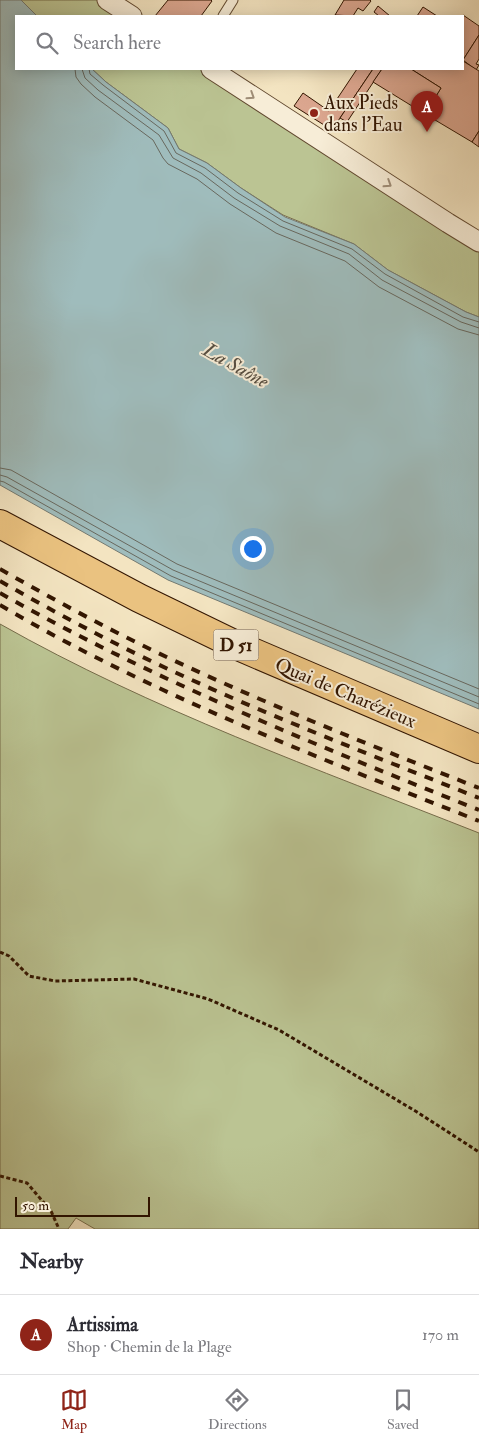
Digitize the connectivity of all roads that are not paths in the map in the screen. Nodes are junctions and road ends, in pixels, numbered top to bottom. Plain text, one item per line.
1 (107, 0) edge
2 (233, 0) edge
3 (130, 15) edge
4 (224, 15) edge
5 (213, 70) edge
6 (479, 242) edge
7 (0, 524) edge
8 (479, 749) edge

1 - 3 street
2 - 4 lane
5 -> 6 street
7 - 8 main road, Quai de Charézieux / D 51

